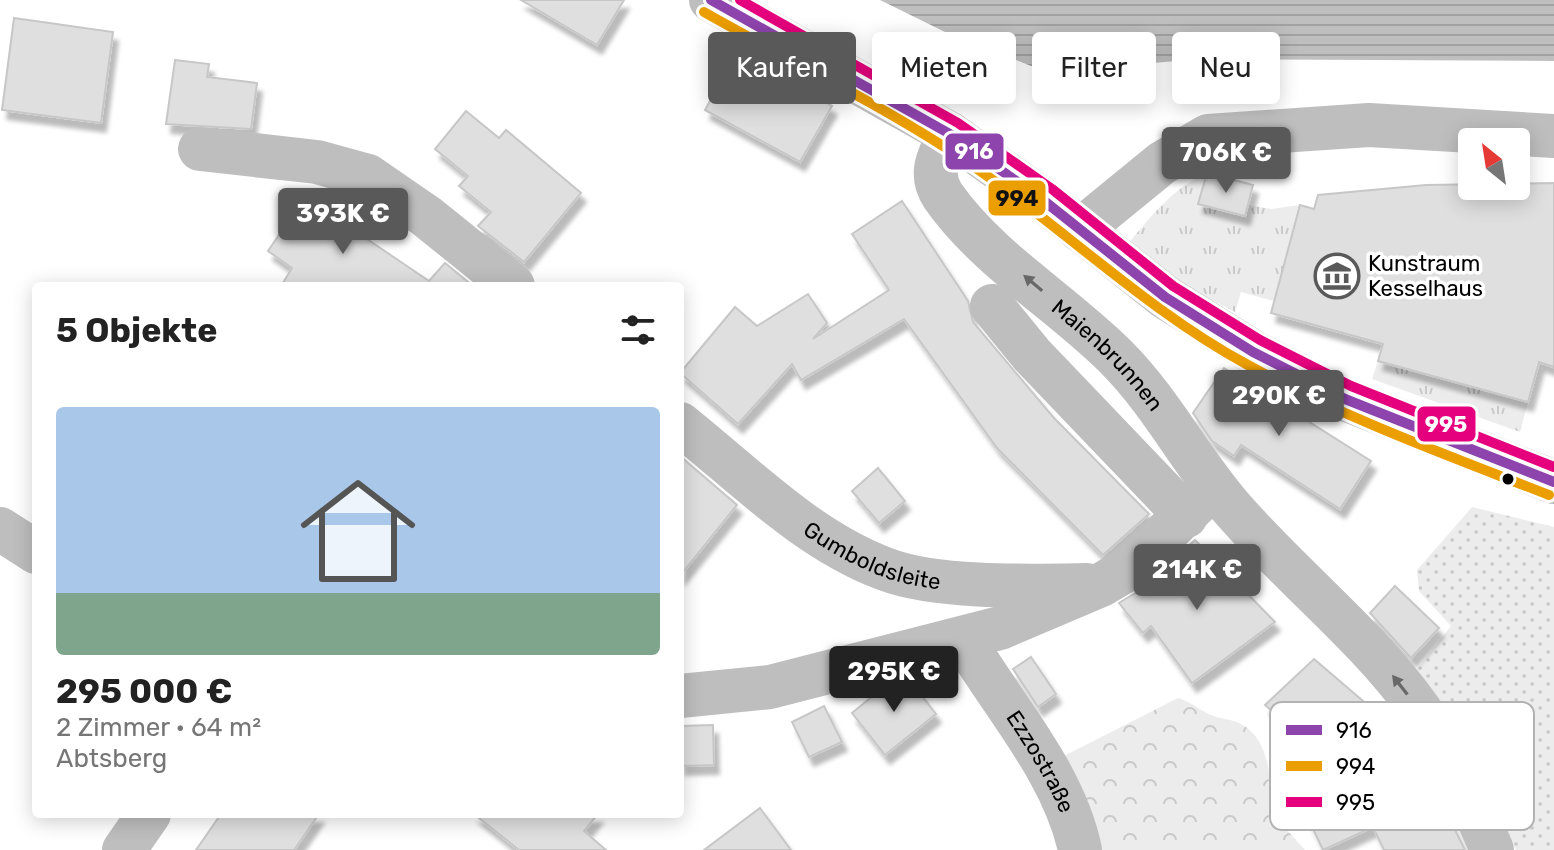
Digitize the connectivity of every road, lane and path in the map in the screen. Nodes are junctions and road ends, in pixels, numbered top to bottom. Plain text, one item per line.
1 (711, 0) edge
2 (950, 134) junction
3 (1554, 136) edge
4 (200, 149) dead end
5 (1080, 230) junction
6 (508, 282) edge
7 (992, 306) dead end
8 (684, 427) edge
9 (1554, 482) edge
10 (1200, 501) junction
11 (0, 529) edge
12 (32, 549) edge
13 (1101, 585) junction
14 (964, 640) junction
15 (684, 696) edge
16 (1413, 702) edge
17 (146, 818) edge
18 (1483, 830) edge
19 (124, 850) edge
20 (1080, 850) edge
21 (1492, 850) edge

1 - 2 street
2 - 5 street
10 -> 2 street, Maienbrunnen
3 - 5 street
4 - 6 street
5 - 9 street
7 - 10 street, Maienbrunnen
8 - 13 street, Gumboldsleite
10 - 13 street
16 -> 10 street, Maienbrunnen
11 - 12 street
13 - 14 street
14 - 15 street
14 - 20 street, Ezzostraße
17 - 19 street
21 -> 18 street, Maienbrunnen

